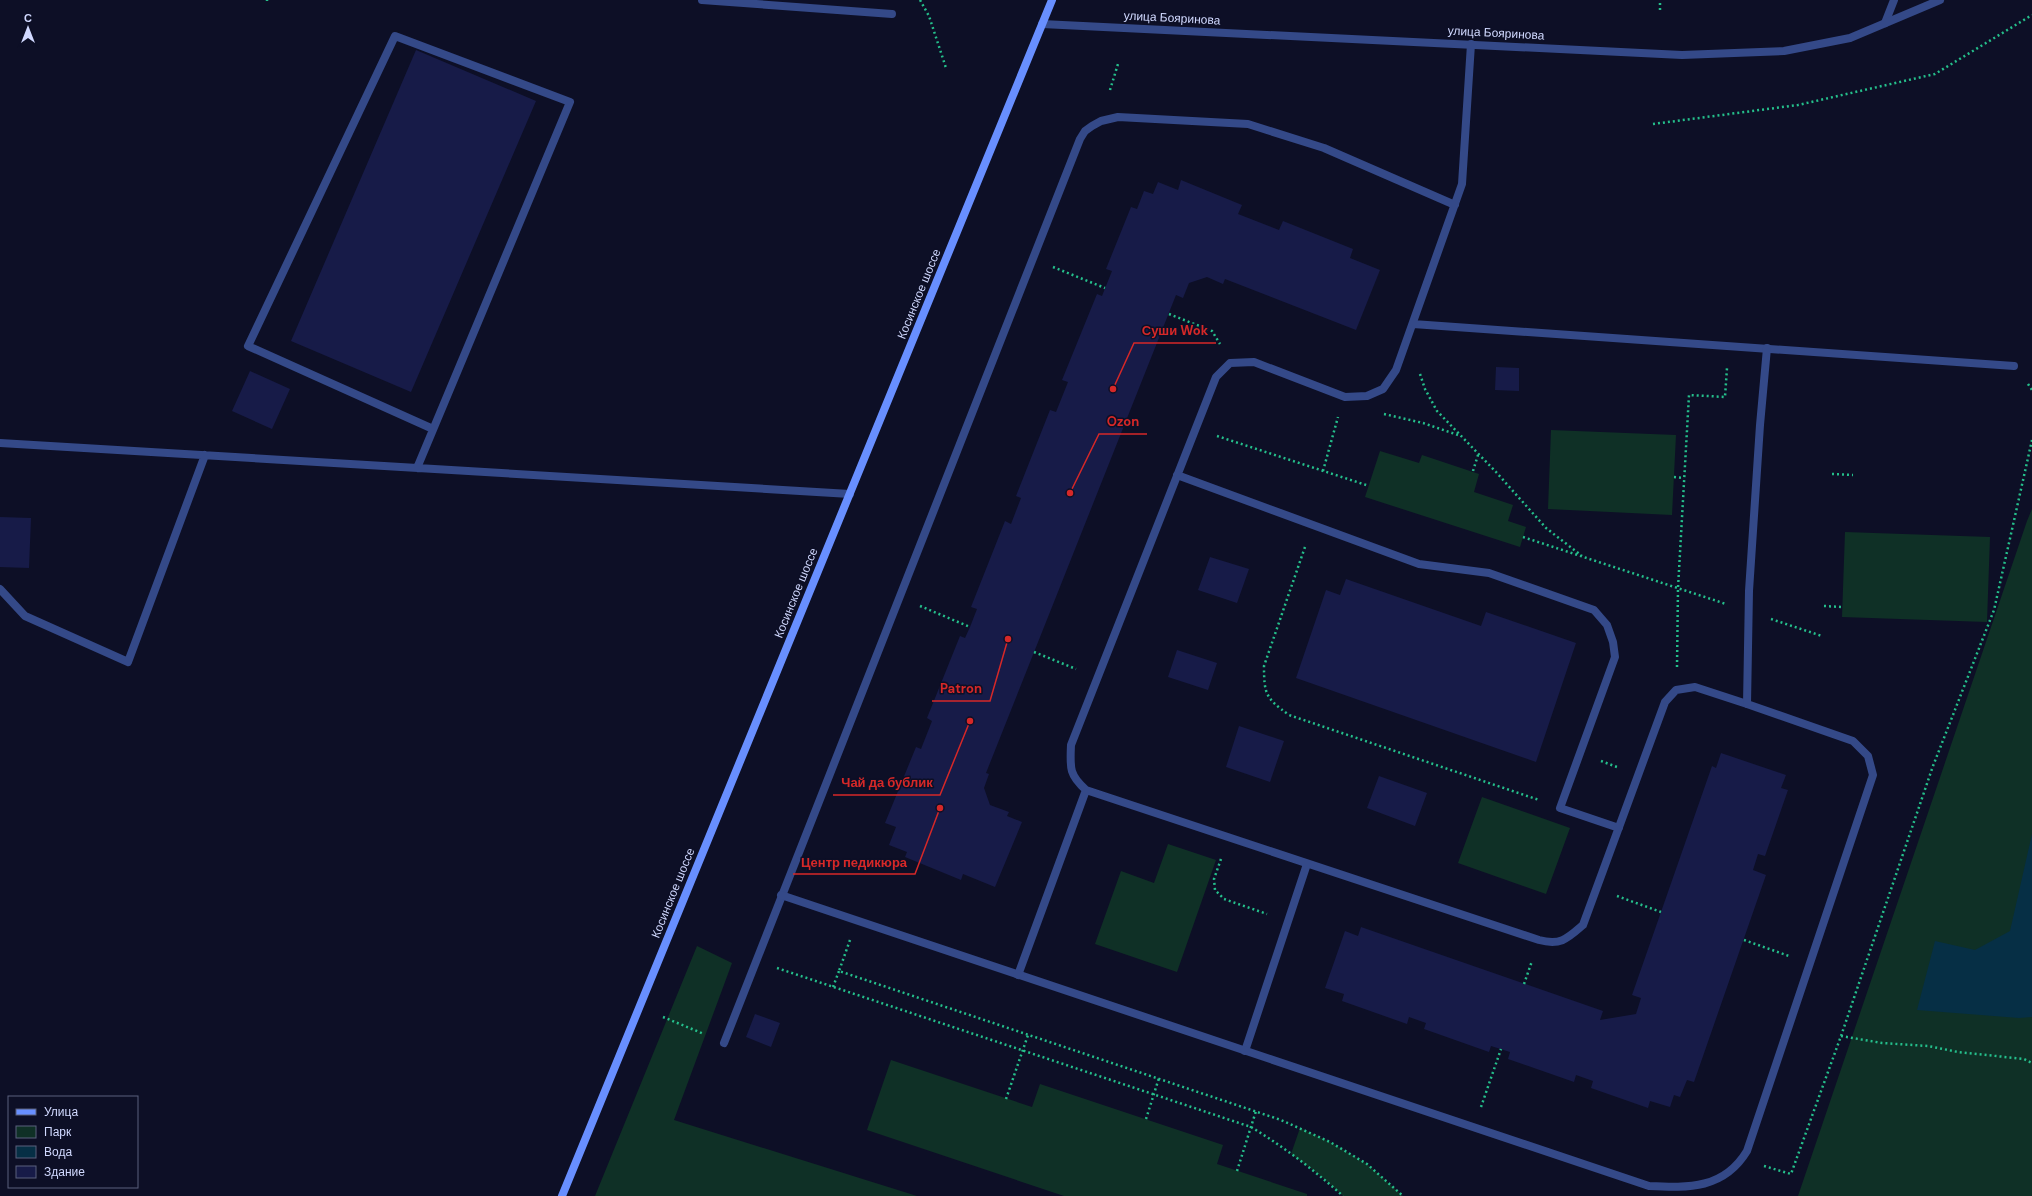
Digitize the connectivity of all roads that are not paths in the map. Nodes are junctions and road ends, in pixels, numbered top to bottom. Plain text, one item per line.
1 (702, 0) edge
2 (1052, 0) edge
3 (1894, 0) edge
4 (1940, 0) edge
5 (892, 14) dead end
6 (1885, 23) junction
7 (1042, 24) junction
8 (1471, 44) junction
9 (1455, 205) junction
10 (1413, 324) junction
11 (1767, 348) junction
12 (2014, 366) dead end
13 (433, 429) junction
14 (0, 443) edge
15 (205, 455) junction
16 (417, 468) junction
17 (1177, 475) junction
18 (850, 494) junction
19 (0, 589) edge
20 (1746, 704) junction
21 (1086, 790) junction
22 (1619, 828) junction
23 (1307, 864) junction
24 (781, 896) junction
25 (1018, 974) junction
26 (724, 1043) road end
27 (1245, 1051) junction
28 (562, 1196) edge

1 - 5 street
2 - 7 main road, Косинское шоссе
3 - 6 street
4 - 6 street, улица Бояринова
6 - 8 street, улица Бояринова
7 - 8 street, улица Бояринова
7 - 18 main road, Косинское шоссе
8 - 9 street
9 - 10 street
9 - 24 street
10 - 11 street
10 - 17 street
11 - 12 street
11 - 20 street
13 - 13 street
13 - 16 street
14 - 15 street
15 - 16 street
15 - 19 street
16 - 18 street
17 - 21 street
17 - 22 street
18 - 28 main road, Косинское шоссе
20 - 22 street
20 - 27 street
21 - 23 street
21 - 25 street
22 - 23 street
23 - 27 street
24 - 25 street
24 - 26 street
25 - 27 street

